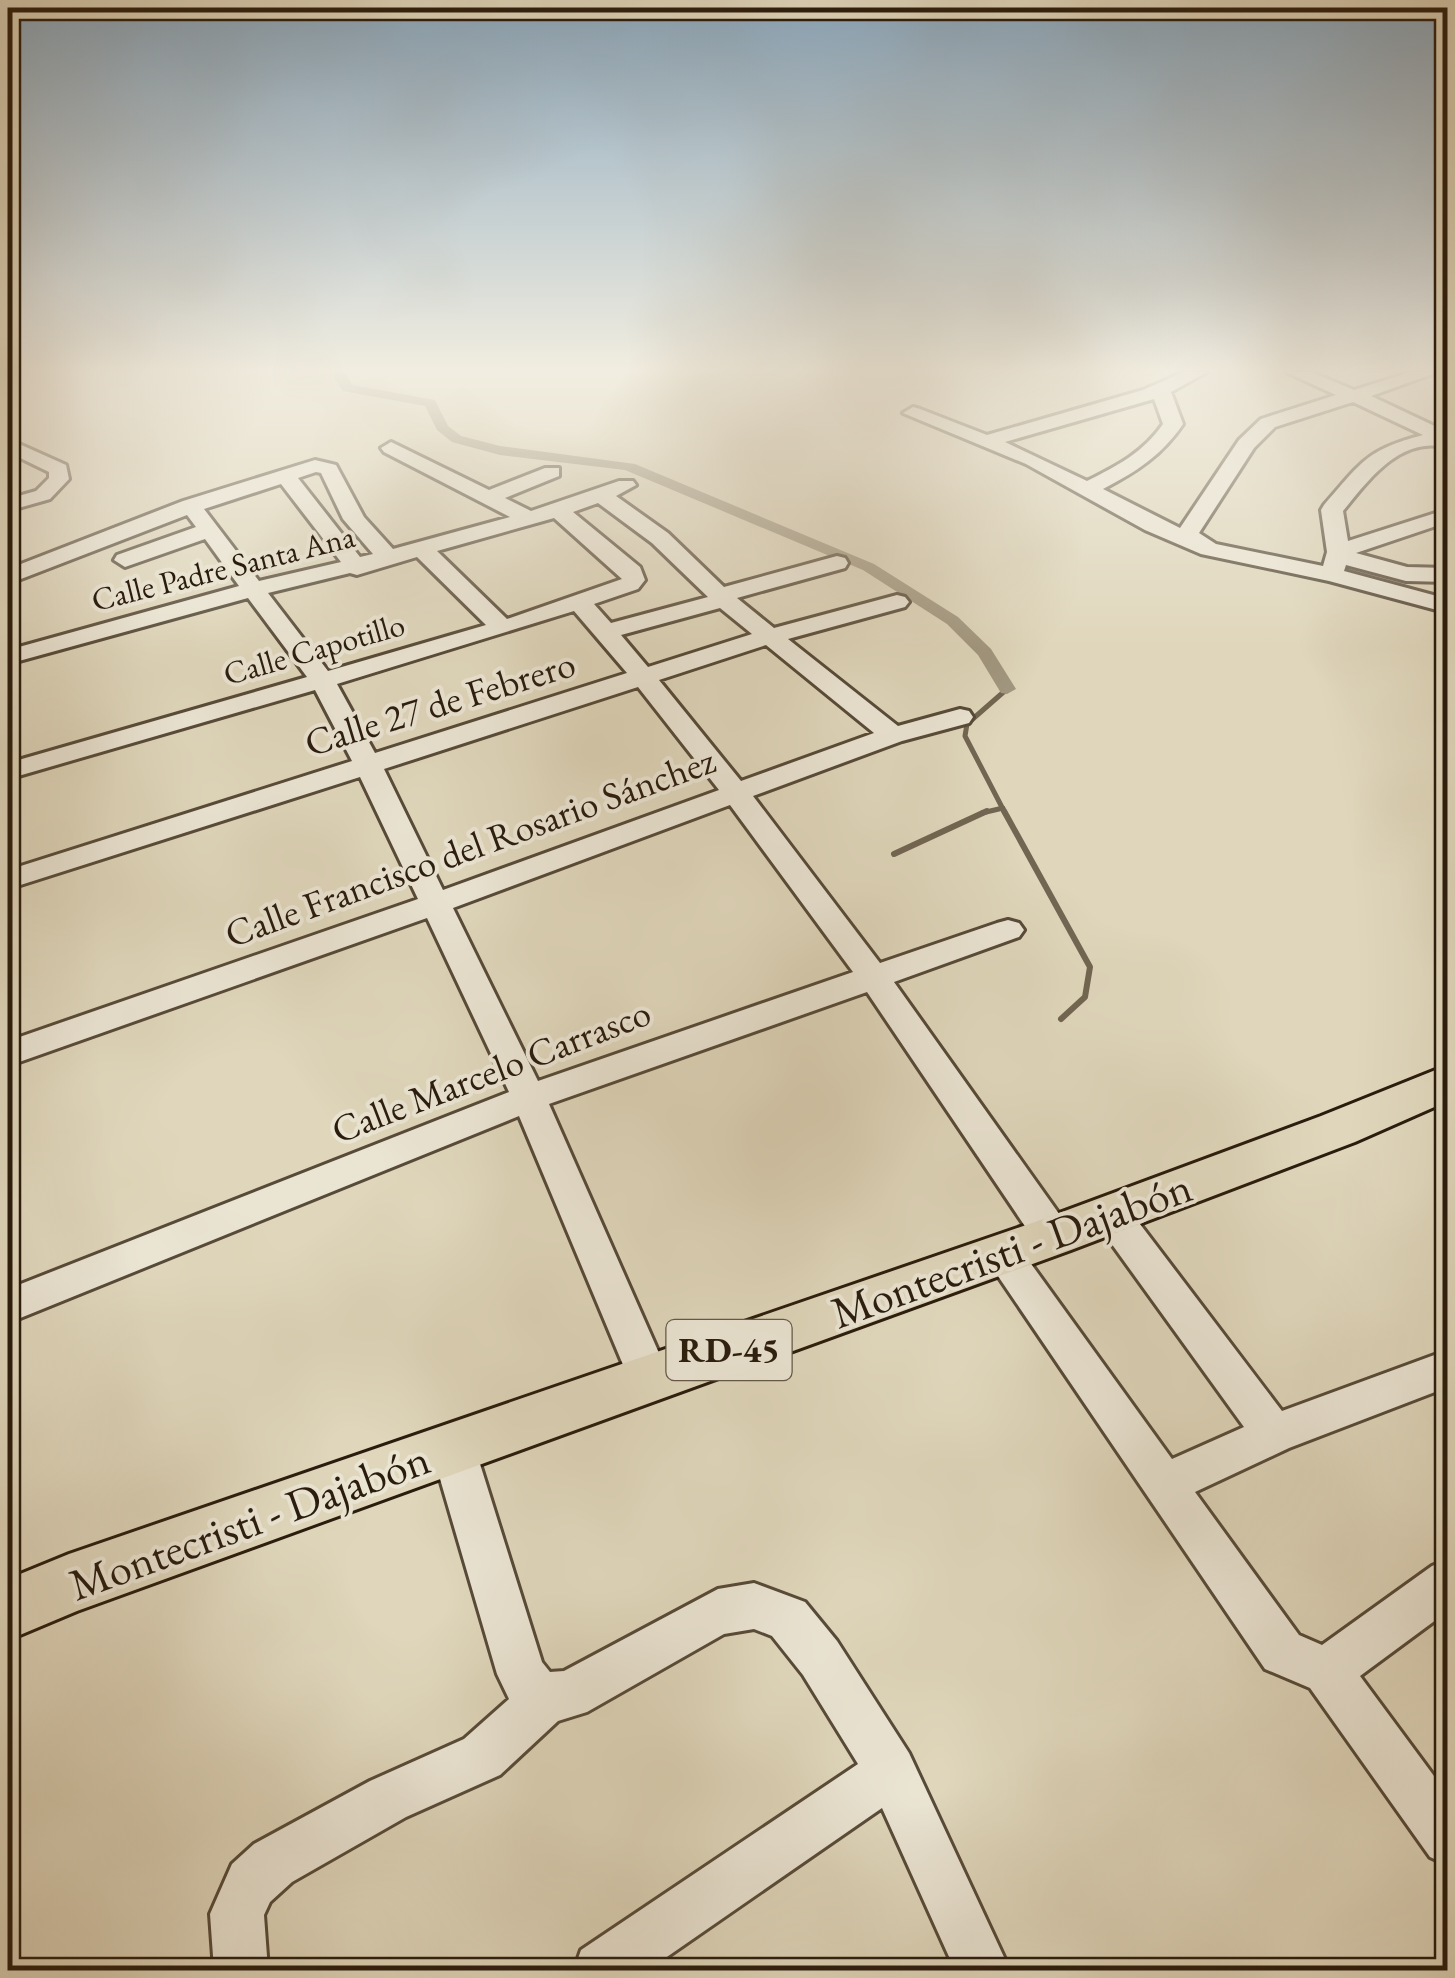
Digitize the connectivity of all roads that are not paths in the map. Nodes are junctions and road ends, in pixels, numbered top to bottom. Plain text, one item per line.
1 (51, 464) edge
2 (424, 464) edge
3 (1038, 464) edge
4 (1137, 464) edge
5 (1233, 464) edge
6 (1371, 464) edge
7 (552, 472) dead end
8 (285, 474) junction
9 (626, 485) dead end
10 (1088, 488) junction
11 (601, 495) junction
12 (489, 497) junction
13 (8, 505) edge
14 (560, 512) junction
15 (1448, 515) edge
16 (200, 518) junction
17 (532, 520) junction
18 (1193, 542) junction
19 (423, 550) junction
20 (125, 560) dead end
21 (390, 560) junction
22 (1336, 561) junction
23 (837, 563) dead end
24 (356, 568) junction
25 (1448, 575) edge
26 (8, 578) edge
27 (252, 590) junction
28 (722, 598) junction
29 (897, 602) dead end
30 (579, 603) junction
31 (1448, 606) edge
32 (503, 628) junction
33 (607, 631) junction
34 (767, 638) junction
35 (10, 652) edge
36 (643, 679) junction
37 (323, 681) junction
38 (960, 717) dead end
39 (893, 735) junction
40 (368, 765) junction
41 (8, 771) edge
42 (737, 794) junction
43 (8, 880) edge
44 (435, 904) junction
45 (1008, 930) dead end
46 (876, 977) junction
47 (8, 1054) edge
48 (1448, 1082) edge
49 (529, 1098) junction
50 (1111, 1214) junction
51 (1053, 1236) junction
52 (1002, 1254) junction
53 (8, 1306) edge
54 (1448, 1368) edge
55 (649, 1378) junction
56 (1274, 1434) junction
57 (454, 1448) junction
58 (1165, 1484) junction
59 (1448, 1582) edge
60 (8, 1610) edge
61 (1327, 1671) junction
62 (546, 1699) junction
63 (891, 1771) junction
64 (1448, 1839) edge
65 (242, 1970) edge
66 (601, 1970) edge
67 (983, 1970) edge

1 - 13 street
2 - 12 street
3 - 10 street
4 - 10 street
5 - 18 street
6 - 22 street
7 - 12 street
8 - 16 street
8 - 21 street
8 - 24 street
9 - 11 street, Calle Padre Santa Ana
10 - 18 street
11 - 14 street, Calle Padre Santa Ana
11 - 28 street
12 - 17 street
14 - 17 street, Calle Padre Santa Ana
14 - 30 street, Calle Capotillo
15 - 22 street
16 - 20 street
16 - 26 street
16 - 27 street
17 - 19 street, Calle Padre Santa Ana
18 - 22 street
19 - 21 street, Calle Padre Santa Ana
19 - 32 street
21 - 24 street, Calle Padre Santa Ana
22 - 25 street
22 - 31 street
23 - 28 street
24 - 27 street, Calle Padre Santa Ana
27 - 35 street, Calle Padre Santa Ana
27 - 37 street
28 - 33 street
28 - 34 street
29 - 34 street, Calle 27 de Febrero
30 - 32 street, Calle Capotillo
30 - 33 street
32 - 37 street, Calle Capotillo
33 - 36 street
34 - 36 street, Calle 27 de Febrero
34 - 39 street
36 - 40 street, Calle 27 de Febrero
36 - 42 street
37 - 40 street
37 - 41 street, Calle Capotillo
38 - 39 street, Calle Francisco del Rosario Sánchez
39 - 42 street, Calle Francisco del Rosario Sánchez
40 - 43 street, Calle 27 de Febrero
40 - 44 street
42 - 44 street, Calle Francisco del Rosario Sánchez
42 - 46 street
44 - 47 street, Calle Francisco del Rosario Sánchez
44 - 49 street
45 - 46 street, Calle Marcelo Carrasco
46 - 49 street, Calle Marcelo Carrasco
46 - 51 street
48 - 50 main road, Montecristi - Dajabón / RD-45
49 - 53 street, Calle Marcelo Carrasco
49 - 55 street
50 - 51 main road, Montecristi - Dajabón / RD-45
50 - 56 street
51 - 52 main road, Montecristi - Dajabón / RD-45
52 - 55 main road, Montecristi - Dajabón / RD-45
52 - 58 street
54 - 56 street
55 - 57 main road, Montecristi - Dajabón / RD-45
56 - 58 street
57 - 60 main road, Montecristi - Dajabón / RD-45
57 - 62 street
58 - 61 street
59 - 61 street
61 - 64 street
62 - 63 street
62 - 65 street
63 - 66 street
63 - 67 street

